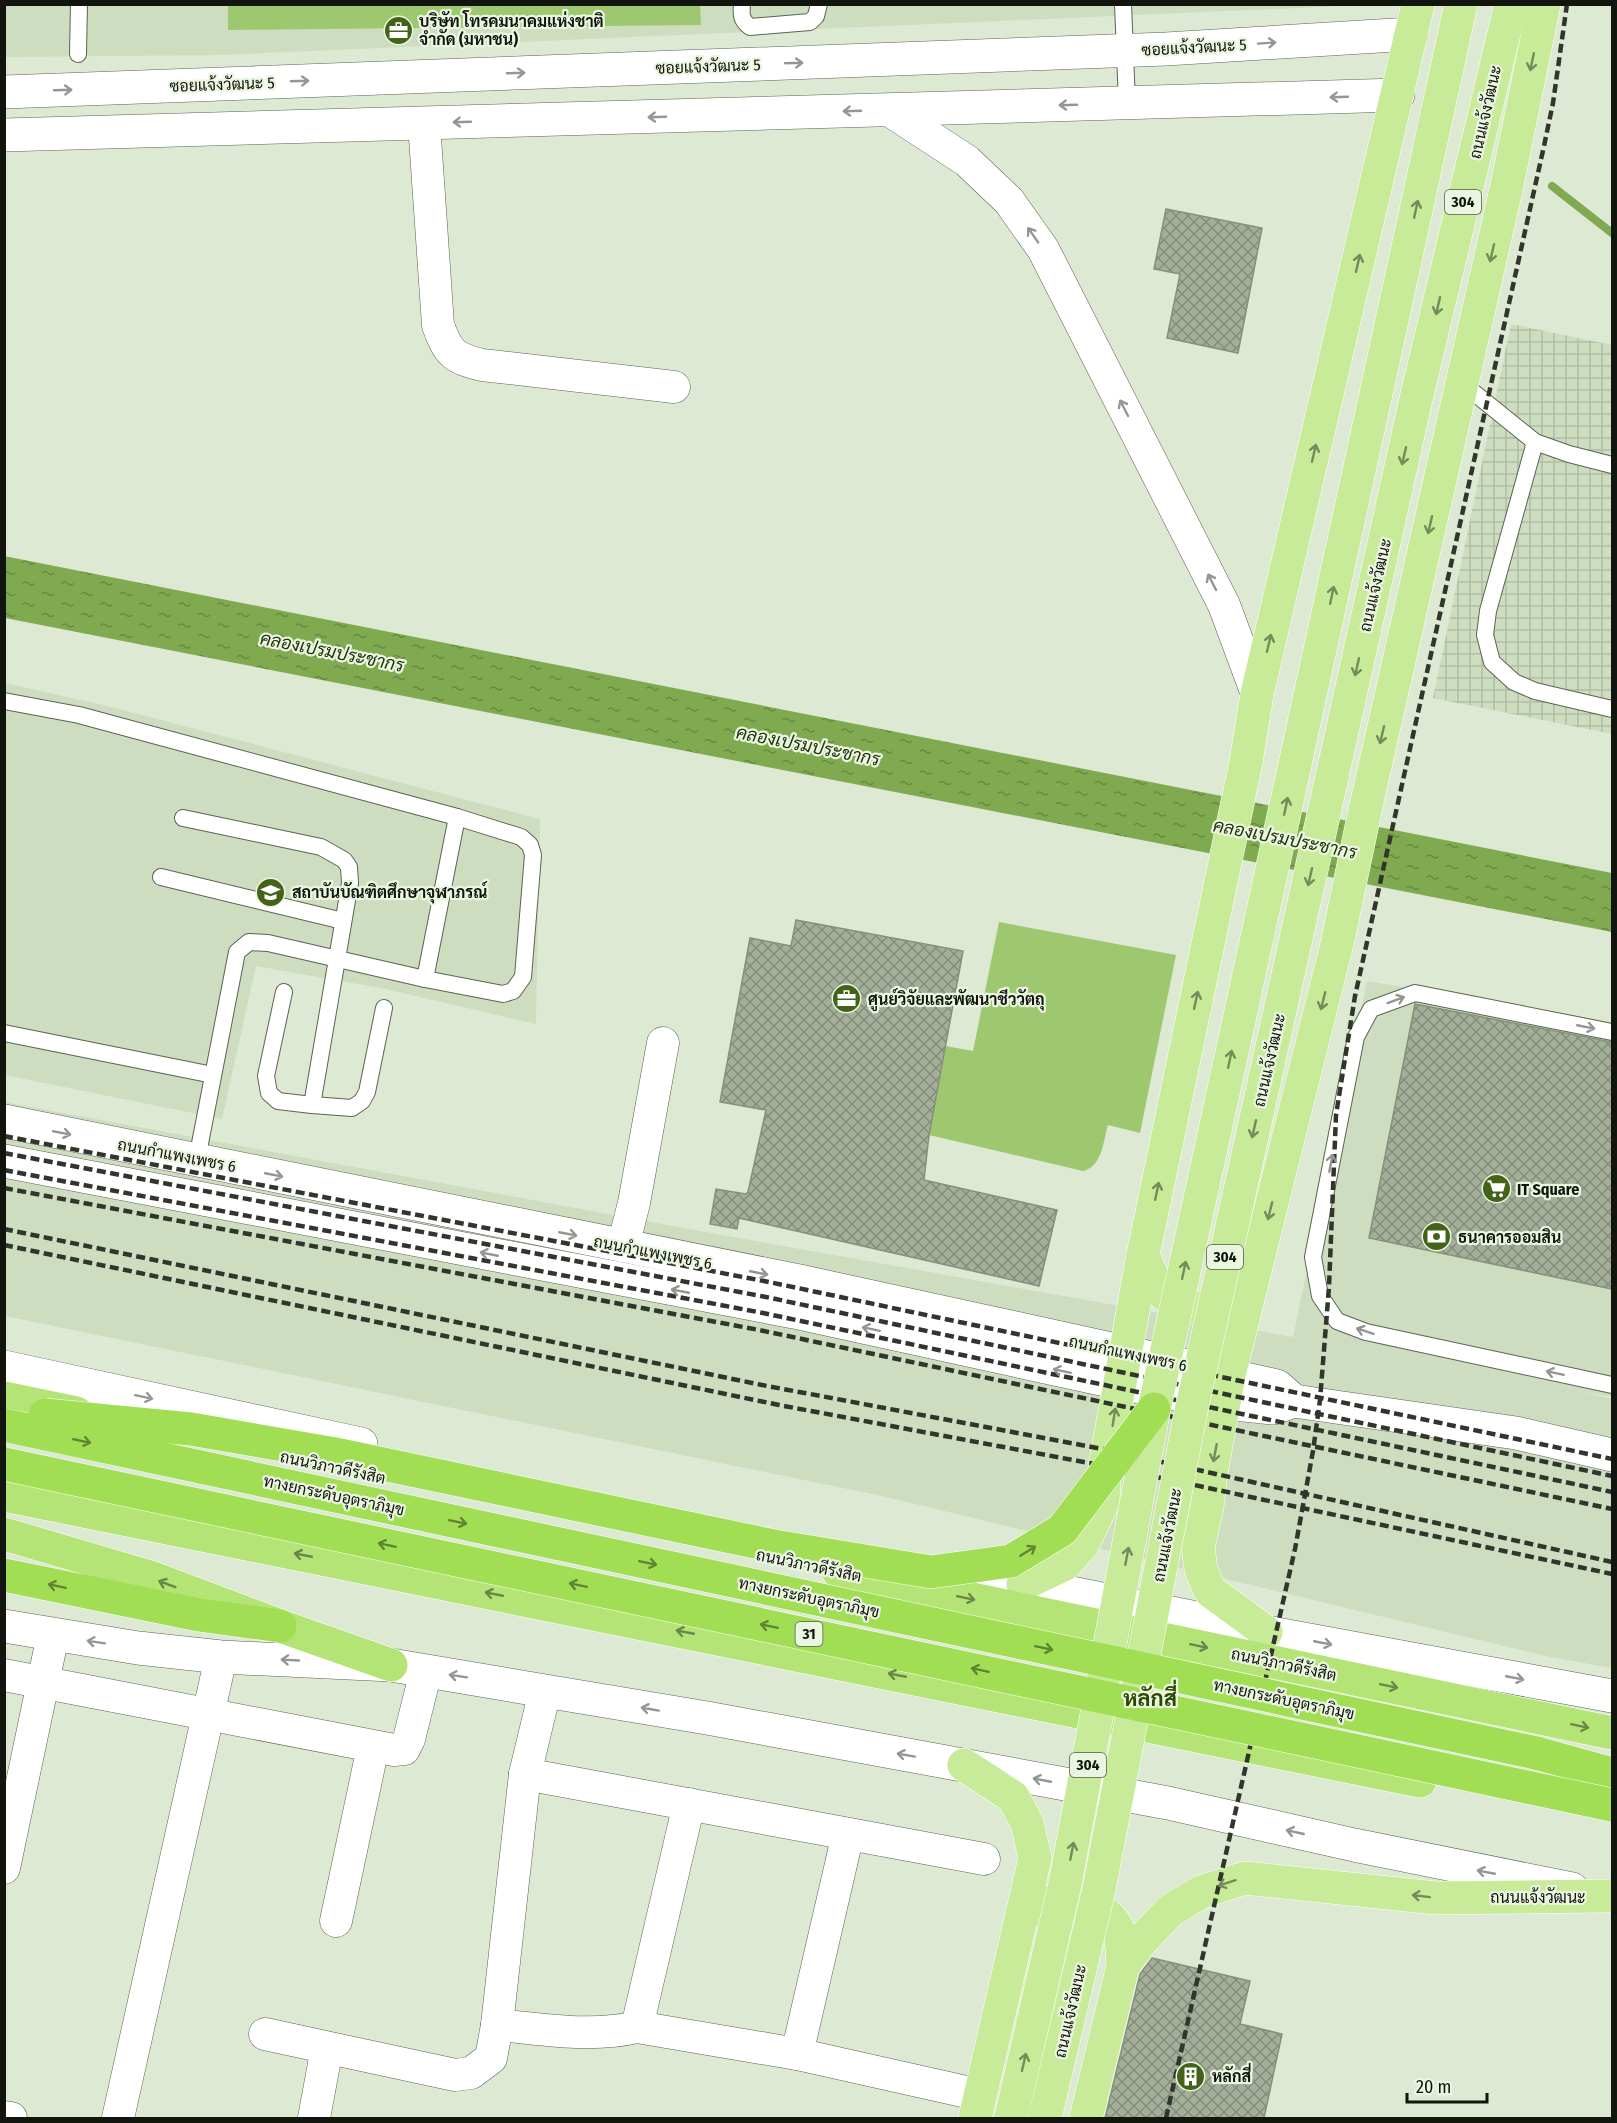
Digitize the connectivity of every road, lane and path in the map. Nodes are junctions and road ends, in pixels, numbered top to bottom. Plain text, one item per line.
1 (79, 4) edge
2 (742, 4) edge
3 (819, 4) edge
4 (1123, 4) edge
5 (1461, 4) edge
6 (1510, 4) edge
7 (1544, 4) edge
8 (1414, 19) edge
9 (1124, 51) junction
10 (78, 54) dead end
11 (4, 92) edge
12 (1398, 95) junction
13 (1126, 103) junction
14 (889, 110) junction
15 (424, 123) junction
16 (4, 135) edge
17 (1462, 383) junction
18 (674, 387) dead end
19 (1535, 442) junction
20 (1612, 465) edge
21 (1257, 694) junction
22 (4, 701) edge
23 (1612, 709) edge
24 (457, 817) junction
25 (183, 818) dead end
26 (161, 877) dead end
27 (343, 921) junction
28 (337, 958) junction
29 (425, 979) junction
30 (284, 992) dead end
31 (384, 1008) dead end
32 (1612, 1032) edge
33 (4, 1033) edge
34 (663, 1043) dead end
35 (213, 1075) junction
36 (312, 1105) junction
37 (4, 1121) edge
38 (197, 1160) junction
39 (4, 1161) edge
40 (623, 1246) junction
41 (1143, 1255) junction
42 (1254, 1275) junction
43 (4, 1367) edge
44 (1122, 1367) junction
45 (1612, 1385) edge
46 (1227, 1389) junction
47 (4, 1398) edge
48 (1154, 1409) junction
49 (4, 1412) edge
50 (4, 1425) edge
51 (1612, 1455) edge
52 (4, 1464) edge
53 (4, 1495) edge
54 (4, 1534) edge
55 (4, 1575) edge
56 (1023, 1584) junction
57 (4, 1626) edge
58 (280, 1626) junction
59 (1266, 1632) junction
60 (53, 1635) junction
61 (221, 1657) junction
62 (391, 1665) junction
63 (426, 1671) junction
64 (4, 1675) edge
65 (43, 1682) junction
66 (545, 1691) junction
67 (1612, 1696) edge
68 (208, 1715) junction
69 (1612, 1733) edge
70 (373, 1747) junction
71 (964, 1765) junction
72 (525, 1774) junction
73 (1612, 1774) edge
74 (689, 1804) junction
75 (1612, 1805) edge
76 (1612, 1822) edge
77 (849, 1834) junction
78 (984, 1859) dead end
79 (4, 1868) edge
80 (1609, 1897) edge
81 (336, 1921) dead end
82 (1021, 1921) junction
83 (1123, 1966) junction
84 (497, 2025) junction
85 (637, 2027) junction
86 (265, 2034) dead end
87 (327, 2048) junction
88 (797, 2054) junction
89 (977, 2107) edge
90 (4, 2117) edge
91 (11, 2118) edge
92 (118, 2118) edge
93 (314, 2118) edge
94 (1011, 2118) edge
95 (1045, 2118) edge
96 (1086, 2118) edge

1 - 10 lane
2 - 3 lane
4 - 9 lane
48 -> 5 main road, ถนนแจ้งวัฒนะ / 304, bridge
6 -> 95 main road, ถนนแจ้งวัฒนะ / 304, bridge
7 -> 17 main road, ถนนแจ้งวัฒนะ
9 -> 8 street, ซอยแจ้งวัฒนะ 5
8 - 12 main road
11 -> 9 street, ซอยแจ้งวัฒนะ 5
9 - 13 lane
12 -> 13 street
21 -> 12 main road
13 -> 14 street
14 -> 15 street
21 -> 14 street
15 - 16 street
15 - 18 street
17 - 19 lane
17 -> 42 main road, ถนนแจ้งวัฒนะ
19 - 20 lane
19 - 23 lane
41 -> 21 main road
22 - 24 lane
24 - 29 lane
24 - 29 lane
25 - 27 lane
26 - 27 lane
27 - 28 lane
28 - 29 lane
28 - 35 lane
28 - 36 lane
30 - 36 lane
31 - 36 lane
45 -> 32 lane
33 - 35 lane
34 - 40 street
35 - 38 lane
37 -> 38 street, ถนนกำแพงเพชร 6
38 -> 40 street, ถนนกำแพงเพชร 6
44 -> 39 street, ถนนกำแพงเพชร 6
40 -> 44 street, ถนนกำแพงเพชร 6
41 - 42 main road
41 - 44 main road
42 - 46 main road, ถนนแจ้งวัฒนะ
43 -> 56 street, ถนนวิภาวดีรังสิต
44 - 46 street, ถนนกำแพงเพชร 6
56 -> 44 main road
46 - 51 street, ถนนกำแพงเพชร 6
46 -> 59 main road, ถนนแจ้งวัฒนะ
47 -> 69 highway, ถนนวิภาวดีรังสิต
49 -> 48 highway, bridge
94 -> 48 main road, ถนนแจ้งวัฒนะ / 304, bridge
50 -> 73 highway, ทางยกระดับอุตราภิมุข / 31, bridge
75 -> 52 highway, 31, bridge
76 -> 53 highway, 31
58 -> 54 highway
58 -> 55 highway
56 - 59 street, ถนนวิภาวดีรังสิต
57 - 60 street
58 - 62 highway
59 -> 67 street, ถนนวิภาวดีรังสิต
61 -> 60 street
60 - 65 street
62 -> 61 street
61 - 68 street
62 - 63 street
66 -> 63 street
63 - 70 street
64 - 65 street
65 - 68 street
65 - 79 street
71 -> 66 street
66 - 72 street
68 - 70 street
68 - 92 street
70 - 81 street
80 -> 71 street
71 - 82 main road
72 - 74 street
72 - 84 street
74 - 77 street
74 - 85 street
77 - 78 street
77 - 88 street
80 -> 83 main road, ถนนแจ้งวัฒนะ
82 - 83 main road
82 - 89 main road
83 - 96 main road, ถนนแจ้งวัฒนะ
84 - 85 street
84 - 87 street
85 - 88 street
86 - 87 street
87 - 93 street
88 - 89 street
90 - 91 street

